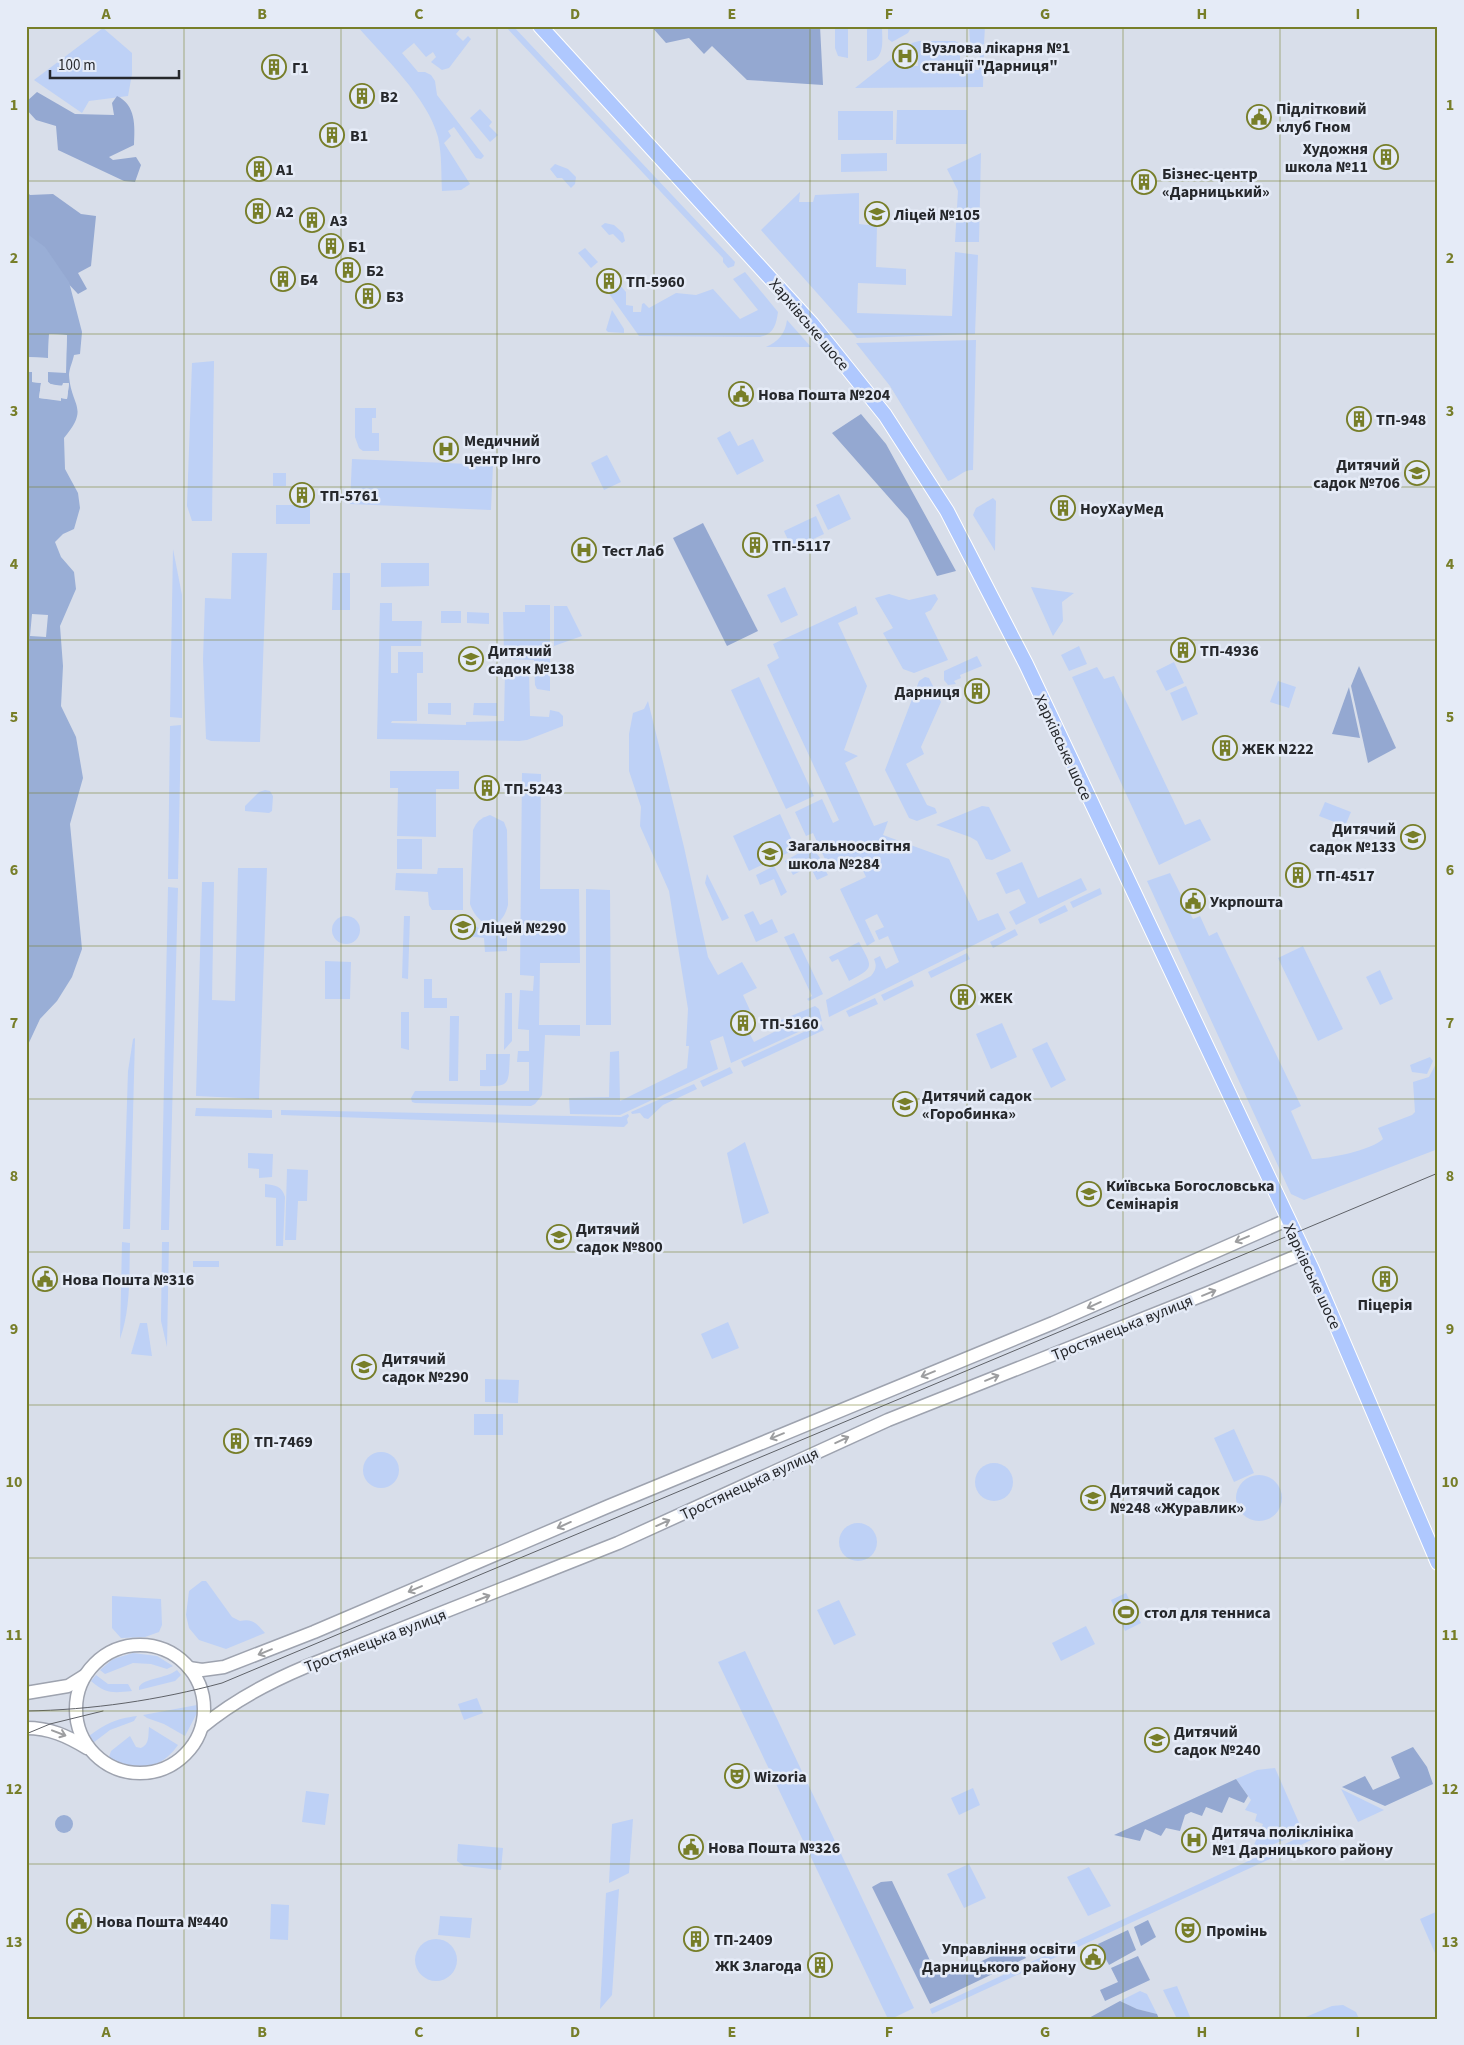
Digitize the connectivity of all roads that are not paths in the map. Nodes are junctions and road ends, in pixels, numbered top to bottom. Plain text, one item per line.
1 (540, 26) edge
2 (1287, 1220) junction
3 (1304, 1253) junction
4 (1438, 1563) edge
5 (189, 1668) junction
6 (84, 1676) junction
7 (26, 1693) edge
8 (202, 1727) junction
9 (26, 1728) edge
10 (89, 1749) junction

1 - 2 main road, Харківське шосе
2 - 3 main road, Харківське шосе
2 -> 5 main road, Тростянецька вулиця
3 - 4 main road, Харківське шосе
8 -> 3 main road, Тростянецька вулиця
5 - 6 main road
5 - 8 main road
6 - 7 main road
6 - 10 main road
8 - 10 main road
9 -> 10 main road

